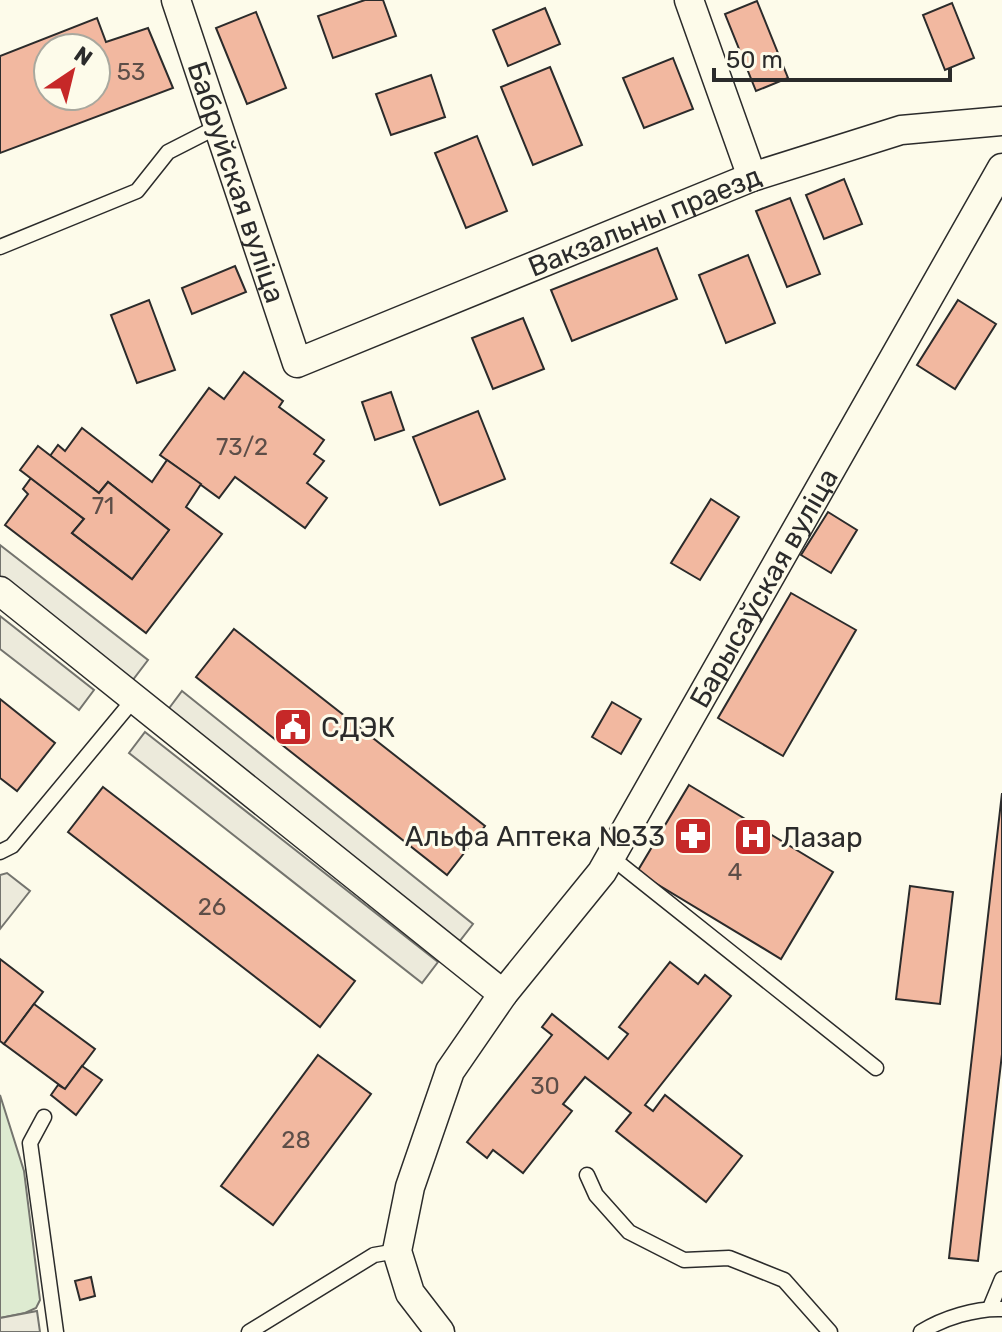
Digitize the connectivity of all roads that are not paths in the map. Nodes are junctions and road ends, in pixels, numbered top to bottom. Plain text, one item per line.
1 (176, 0) edge
2 (689, 0) edge
3 (1002, 121) edge
4 (217, 127) junction
5 (1002, 168) edge
6 (752, 177) junction
7 (0, 247) edge
8 (297, 363) joint
9 (0, 591) edge
10 (134, 699) junction
11 (0, 852) edge
12 (611, 857) junction
13 (503, 994) junction
14 (876, 1068) dead end
15 (44, 1117) dead end
16 (587, 1175) dead end
17 (397, 1251) junction
18 (1002, 1279) edge
19 (996, 1308) edge
20 (56, 1332) edge
21 (249, 1332) edge
22 (440, 1332) edge
23 (830, 1332) edge
24 (921, 1332) edge

1 - 4 street, Бабруйская вуліца
2 - 6 street
3 - 6 street, Вакзальны праезд
4 - 7 lane
4 - 8 street, Бабруйская вуліца
5 - 12 street, Барысаўская вуліца
6 - 8 street, Вакзальны праезд
9 - 10 street
10 - 11 lane
10 - 13 street
12 - 13 street, Барысаўская вуліца
12 - 14 lane
13 - 17 street, Барысаўская вуліца
15 - 20 lane
16 - 23 lane
17 - 21 lane
17 - 22 street
18 - 19 lane
19 - 24 lane

